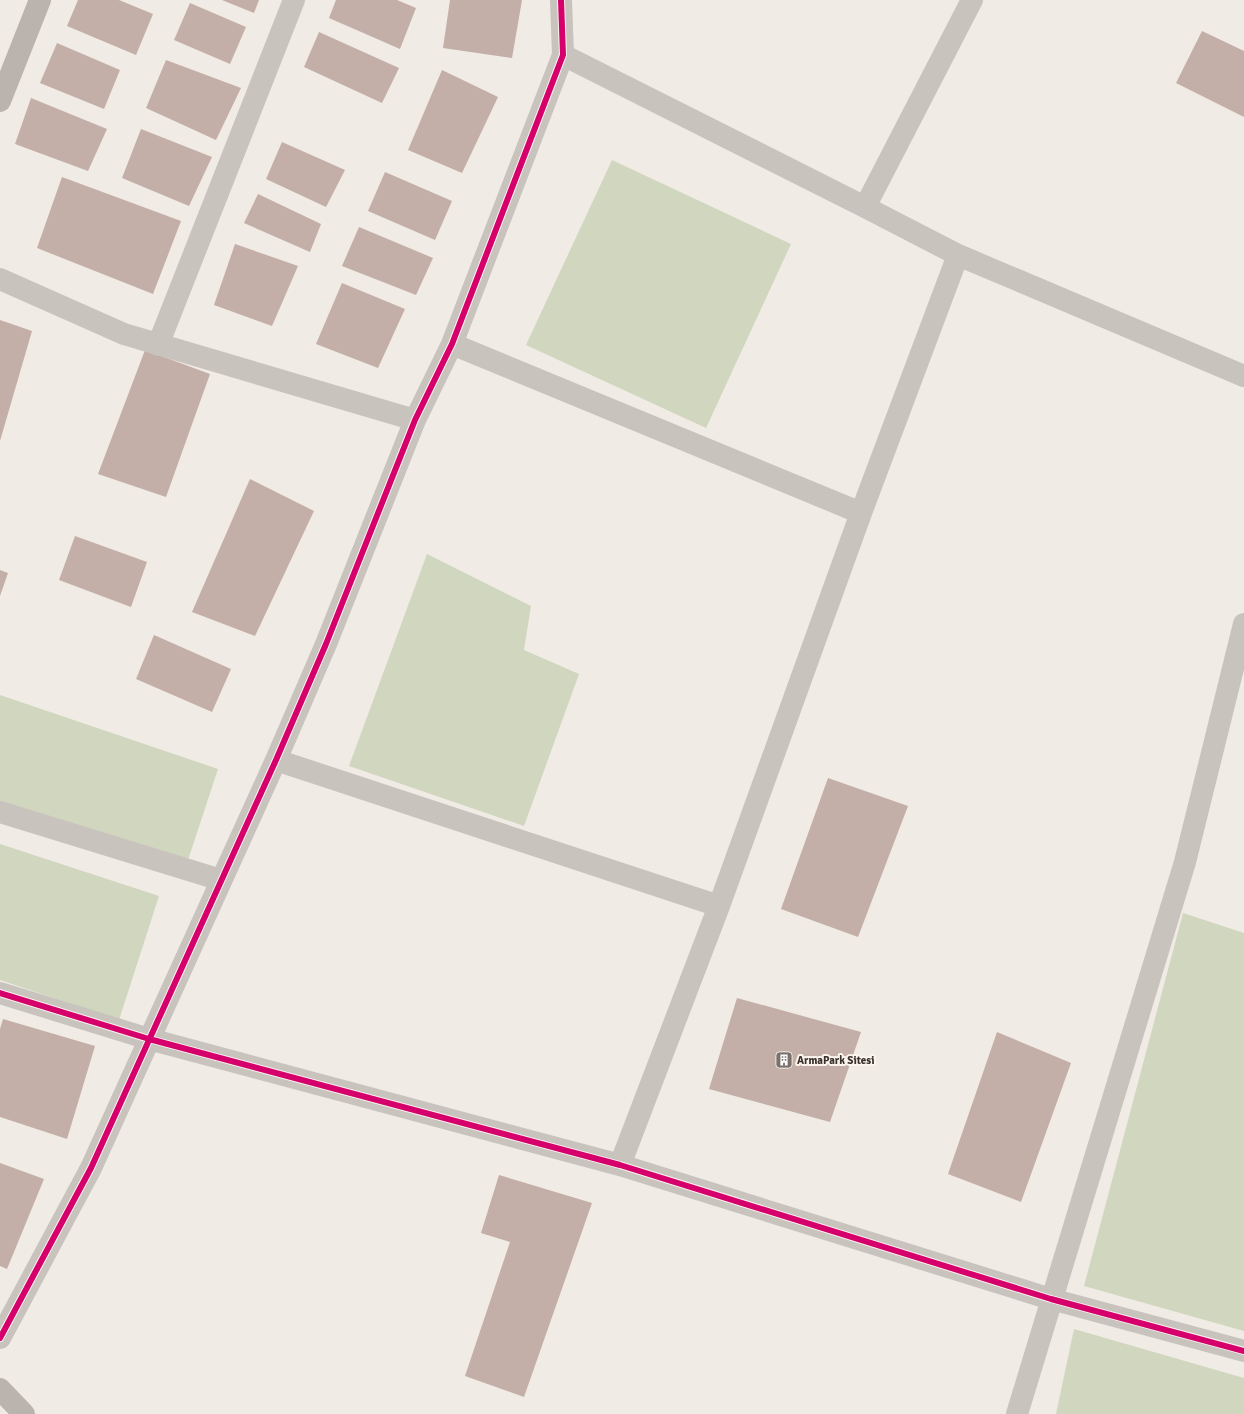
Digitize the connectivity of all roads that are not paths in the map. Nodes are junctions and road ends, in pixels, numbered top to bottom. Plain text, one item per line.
1 (40, 0) edge
2 (294, 0) edge
3 (561, 0) edge
4 (972, 0) edge
5 (563, 55) junction
6 (0, 101) edge
7 (865, 207) junction
8 (958, 255) junction
9 (0, 278) edge
10 (158, 344) junction
11 (452, 344) junction
12 (1244, 376) edge
13 (414, 420) junction
14 (862, 513) junction
15 (1244, 624) edge
16 (276, 760) junction
17 (0, 812) edge
18 (221, 880) junction
19 (719, 906) junction
20 (0, 993) edge
21 (149, 1039) junction
22 (620, 1165) junction
23 (1051, 1299) junction
24 (0, 1338) edge
25 (1244, 1350) edge
26 (0, 1389) edge
27 (24, 1414) edge
28 (1018, 1414) edge

1 - 6 street
2 - 10 street
3 - 5 street
4 - 7 street
5 - 7 street
5 - 11 street
7 - 8 street
8 - 12 street
8 - 14 street
9 - 10 street
10 - 13 street
11 - 13 street
11 - 14 street
13 - 16 street
14 - 19 street
15 - 23 street
16 - 18 street
16 - 19 street
17 - 18 street
18 - 21 street
19 - 22 street
20 - 21 street
21 - 22 street
21 - 24 street
22 - 23 street
23 - 25 street
23 - 28 street
26 - 27 street

